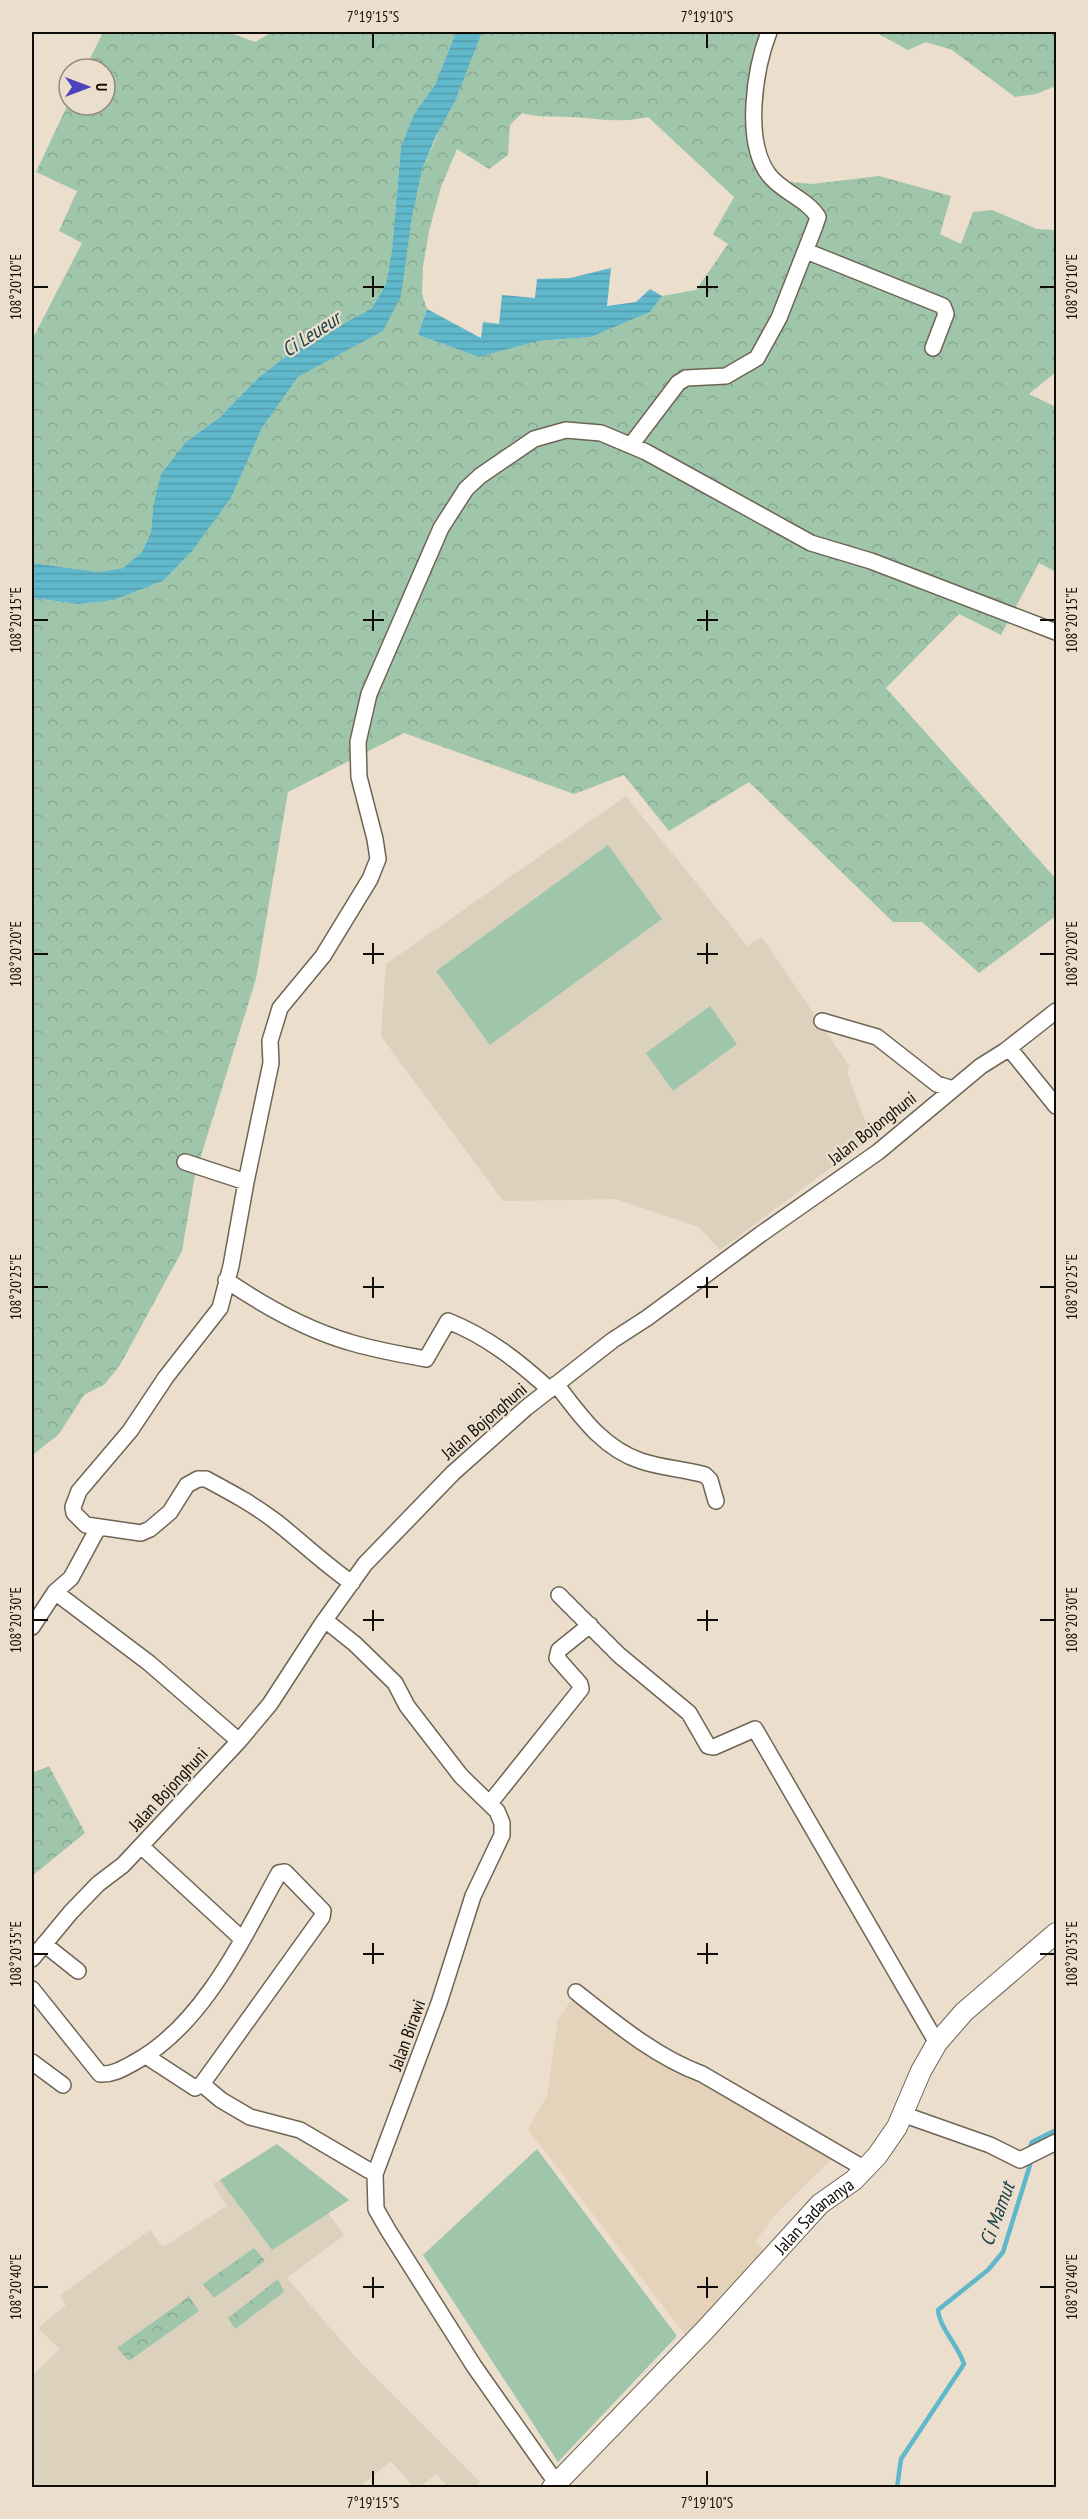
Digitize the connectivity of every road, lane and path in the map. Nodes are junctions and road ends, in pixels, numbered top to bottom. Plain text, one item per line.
1 (769, 32) edge
2 (806, 251) junction
3 (933, 348) dead end
4 (631, 445) junction
5 (1056, 632) edge
6 (1056, 1011) edge
7 (822, 1021) dead end
8 (1009, 1048) junction
9 (953, 1089) junction
10 (1056, 1106) edge
11 (184, 1162) dead end
12 (246, 1182) junction
13 (226, 1280) junction
14 (553, 1387) junction
15 (716, 1501) dead end
16 (98, 1528) junction
17 (352, 1583) junction
18 (55, 1592) junction
19 (559, 1595) dead end
20 (325, 1620) junction
21 (590, 1625) junction
22 (32, 1627) edge
23 (239, 1741) junction
24 (490, 1803) junction
25 (141, 1846) junction
26 (1056, 1933) edge
27 (242, 1939) junction
28 (44, 1944) junction
29 (32, 1959) edge
30 (78, 1971) dead end
31 (32, 1989) edge
32 (576, 1992) dead end
33 (937, 2043) junction
34 (146, 2056) junction
35 (32, 2062) edge
36 (202, 2084) junction
37 (63, 2085) dead end
38 (902, 2114) junction
39 (1056, 2142) edge
40 (865, 2169) junction
41 (375, 2174) junction
42 (555, 2484) edge

1 - 2 street
2 - 3 street
2 - 4 street
4 - 5 street
4 - 12 street
6 - 8 street, Jalan Bojonghuni
7 - 9 street
8 - 9 street, Jalan Bojonghuni
8 - 10 street
9 - 14 street, Jalan Bojonghuni
11 - 12 street
12 - 13 street
13 - 14 street
13 - 16 street
14 - 15 street
14 - 17 street, Jalan Bojonghuni
16 - 17 street
16 - 18 street
17 - 20 street, Jalan Bojonghuni
18 - 22 street
18 - 23 street
19 - 21 street
20 - 23 street, Jalan Bojonghuni
20 - 24 street, Jalan Birawi
21 - 24 street
21 - 33 street
23 - 25 street, Jalan Bojonghuni
24 - 41 street, Jalan Birawi
25 - 27 street
25 - 28 street, Jalan Bojonghuni
26 - 33 street, Jalan Sadananya
27 - 34 street
27 - 36 street
28 - 29 street, Jalan Bojonghuni
28 - 30 street
31 - 34 street
32 - 40 street
33 - 38 street, Jalan Sadananya
34 - 36 street
35 - 37 street
36 - 41 street
38 - 39 street
38 - 40 street, Jalan Sadananya
40 - 42 street, Jalan Sadananya
41 - 42 street, Jalan Birawi

